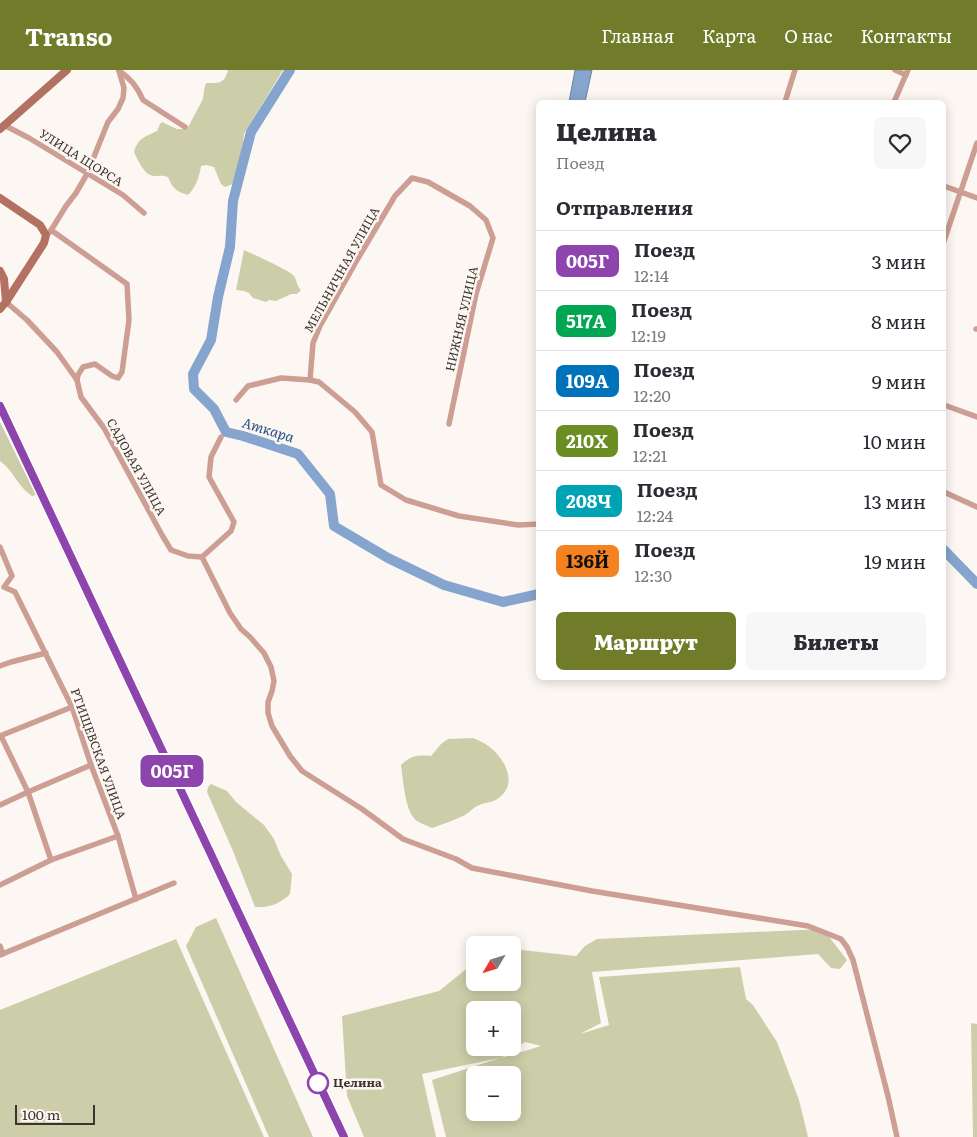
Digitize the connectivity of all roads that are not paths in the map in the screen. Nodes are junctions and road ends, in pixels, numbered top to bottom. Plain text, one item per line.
1 (67, 70) edge
2 (119, 70) edge
3 (795, 70) edge
4 (895, 70) edge
5 (907, 72) edge
6 (785, 100) edge
7 (895, 100) edge
8 (185, 126) dead end
9 (2, 127) edge
10 (977, 144) edge
11 (87, 174) junction
12 (946, 187) edge
13 (960, 192) junction
14 (0, 198) edge
15 (977, 198) edge
16 (144, 213) dead end
17 (486, 220) joint
18 (48, 233) junction
19 (946, 235) edge
20 (0, 271) edge
21 (6, 302) junction
22 (0, 309) edge
23 (77, 380) junction
24 (310, 380) junction
25 (236, 400) dead end
26 (946, 406) edge
27 (977, 417) edge
28 (449, 424) dead end
29 (221, 437) dead end
30 (946, 493) edge
31 (977, 507) edge
32 (536, 524) edge
33 (0, 547) edge
34 (202, 557) junction
35 (2, 587) edge
36 (46, 653) junction
37 (0, 666) edge
38 (72, 707) junction
39 (1, 736) edge
40 (91, 765) junction
41 (28, 792) junction
42 (0, 805) edge
43 (118, 836) junction
44 (51, 860) junction
45 (174, 883) dead end
46 (0, 884) edge
47 (136, 898) junction
48 (0, 946) edge
49 (2, 955) edge
50 (897, 1137) edge

1 - 9 street
2 - 8 street
2 - 11 street
3 - 6 street
4 - 5 street
5 - 7 street
9 - 11 street, УЛИЦА ЩОРСА
10 - 13 street
11 - 16 street, УЛИЦА ЩОРСА
11 - 18 street
12 - 13 street
13 - 15 street
13 - 19 street
14 - 18 street
17 - 24 street, МЕЛЬНИЧНАЯ УЛИЦА
17 - 28 street, НИЖНЯЯ УЛИЦА
18 - 21 street
18 - 23 street
20 - 21 street
21 - 22 street
21 - 23 street, САДОВАЯ УЛИЦА
23 - 34 street, САДОВАЯ УЛИЦА
24 - 25 street
24 - 32 street
26 - 27 street
29 - 34 street
30 - 31 street
33 - 35 street, РТИЩЕВСКАЯ УЛИЦА
34 - 50 street
35 - 36 street, РТИЩЕВСКАЯ УЛИЦА
36 - 37 street
36 - 38 street, РТИЩЕВСКАЯ УЛИЦА
38 - 39 street
38 - 40 street, РТИЩЕВСКАЯ УЛИЦА
39 - 41 street
40 - 41 street
40 - 43 street, РТИЩЕВСКАЯ УЛИЦА
41 - 42 street
41 - 44 street
43 - 44 street
43 - 47 street, РТИЩЕВСКАЯ УЛИЦА
44 - 46 street
45 - 47 street
47 - 49 street
48 - 49 street

